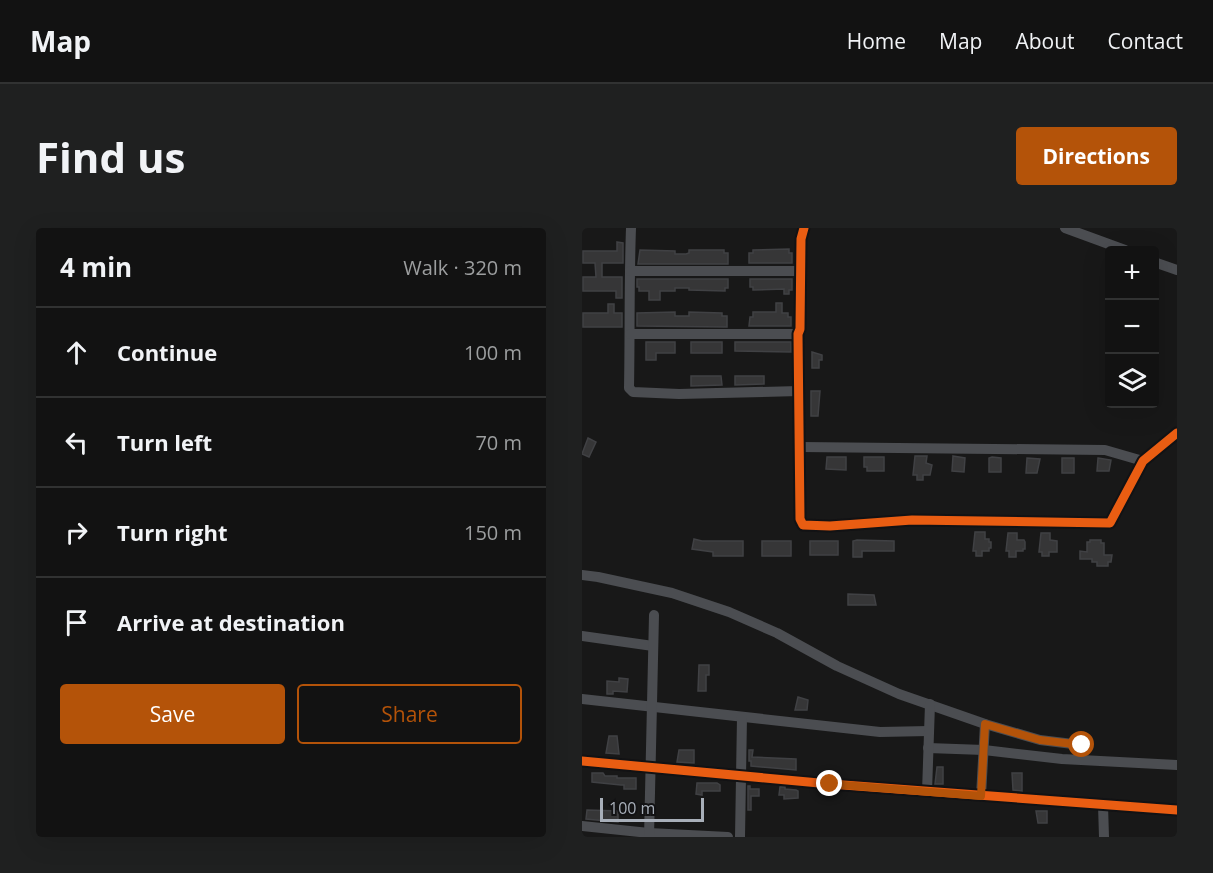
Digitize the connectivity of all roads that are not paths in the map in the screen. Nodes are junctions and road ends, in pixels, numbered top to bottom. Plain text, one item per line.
1 (632, 228) edge
2 (804, 228) edge
3 (1065, 228) edge
4 (1114, 246) edge
5 (1159, 263) edge
6 (1177, 270) edge
7 (630, 271) junction
8 (800, 271) junction
9 (630, 334) junction
10 (798, 334) junction
11 (799, 391) junction
12 (1177, 433) edge
13 (801, 447) junction
14 (1143, 461) junction
15 (582, 575) edge
16 (654, 615) dead end
17 (582, 636) edge
18 (653, 646) junction
19 (582, 699) edge
20 (930, 704) junction
21 (651, 707) junction
22 (742, 717) junction
23 (985, 724) junction
24 (929, 730) junction
25 (1082, 745) dead end
26 (928, 748) junction
27 (984, 750) junction
28 (582, 761) edge
29 (1177, 765) edge
30 (651, 767) junction
31 (740, 776) junction
32 (927, 792) junction
33 (981, 796) junction
34 (1103, 805) junction
35 (1177, 810) edge
36 (582, 826) edge
37 (649, 835) edge
38 (728, 837) edge
39 (740, 837) edge
40 (1104, 837) edge

1 - 7 street
2 - 8 street
3 - 4 street
5 - 6 street
7 - 8 street
7 - 9 street
8 - 10 street
9 - 10 street
9 - 11 street
10 - 11 street
11 - 13 street
12 - 14 street
13 - 14 street
13 - 14 street
15 - 20 street
16 - 18 street
17 - 18 street
18 - 21 street
19 - 21 street
20 - 23 street
20 - 24 street
21 - 22 street
21 - 30 street
22 - 24 street
22 - 31 street
23 - 25 street
23 - 27 street
24 - 26 street
26 - 27 street
26 - 32 street
27 - 29 street
27 - 33 street
28 - 30 street
30 - 31 street
30 - 37 street
31 - 32 street
31 - 39 street
32 - 33 street
33 - 34 street
34 - 35 street
34 - 40 street
36 - 37 street
37 - 38 street

